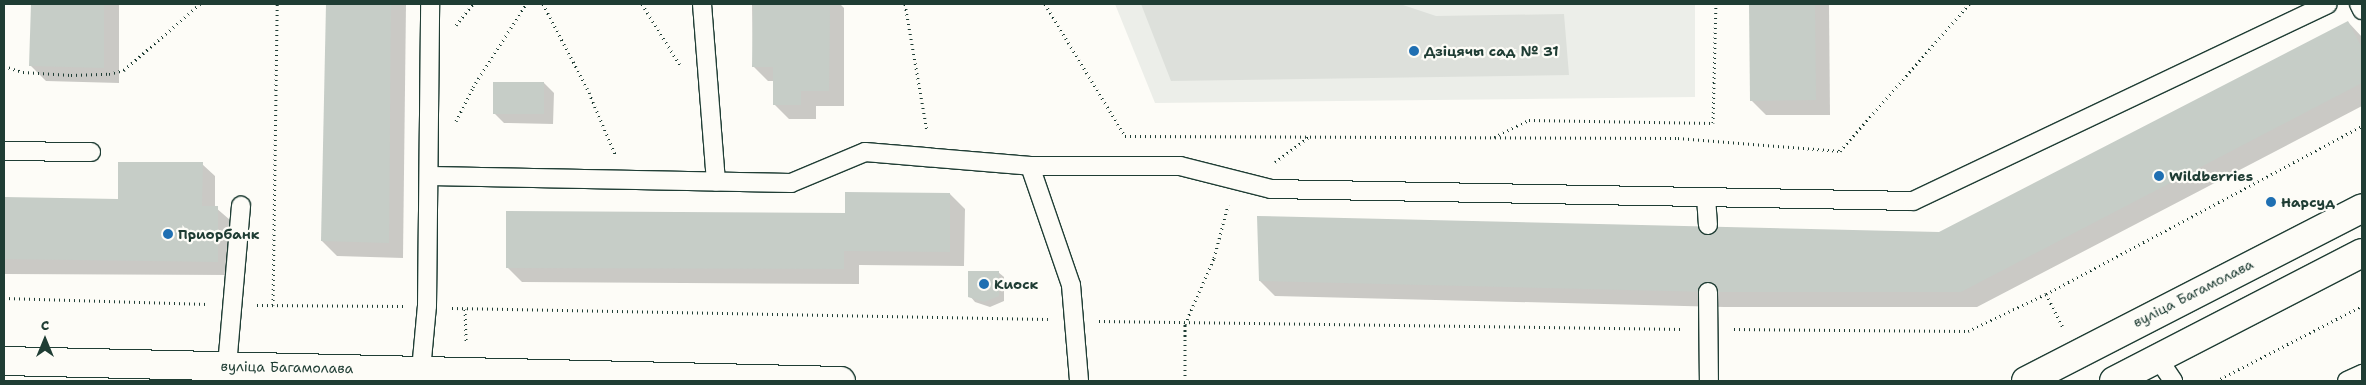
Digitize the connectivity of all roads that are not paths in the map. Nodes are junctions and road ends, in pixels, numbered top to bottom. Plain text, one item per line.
1 (430, 4) edge
2 (702, 4) edge
3 (2328, 4) edge
4 (2359, 4) edge
5 (2362, 10) edge
6 (4, 151) edge
7 (92, 152) dead end
8 (1030, 166) junction
9 (430, 176) junction
10 (716, 181) junction
11 (1706, 197) junction
12 (241, 206) dead end
13 (2362, 208) edge
14 (1708, 225) dead end
15 (2362, 253) edge
16 (1708, 292) dead end
17 (2136, 322) junction
18 (2157, 357) junction
19 (4, 361) edge
20 (228, 366) junction
21 (2362, 374) edge
22 (420, 375) edge
23 (841, 381) edge
24 (1079, 381) edge
25 (1709, 381) edge
26 (2026, 381) edge
27 (2114, 381) edge
28 (2173, 381) edge
29 (2347, 381) edge

1 - 9 lane
2 - 10 lane
3 - 11 lane
4 - 5 lane
6 - 7 lane
8 - 10 lane
8 - 11 lane
8 - 24 lane
9 - 10 lane
9 - 22 lane
11 - 14 lane
12 - 20 lane
13 - 17 main road, вуліца Багамолава
15 - 18 main road
16 - 25 lane
17 - 18 main road
17 - 26 main road, вуліца Багамолава
18 - 27 main road
18 - 28 lane
19 - 20 main road, вуліца Багамолава
20 - 22 main road, вуліца Багамолава
21 - 29 lane
22 - 23 main road, вуліца Багамолава

